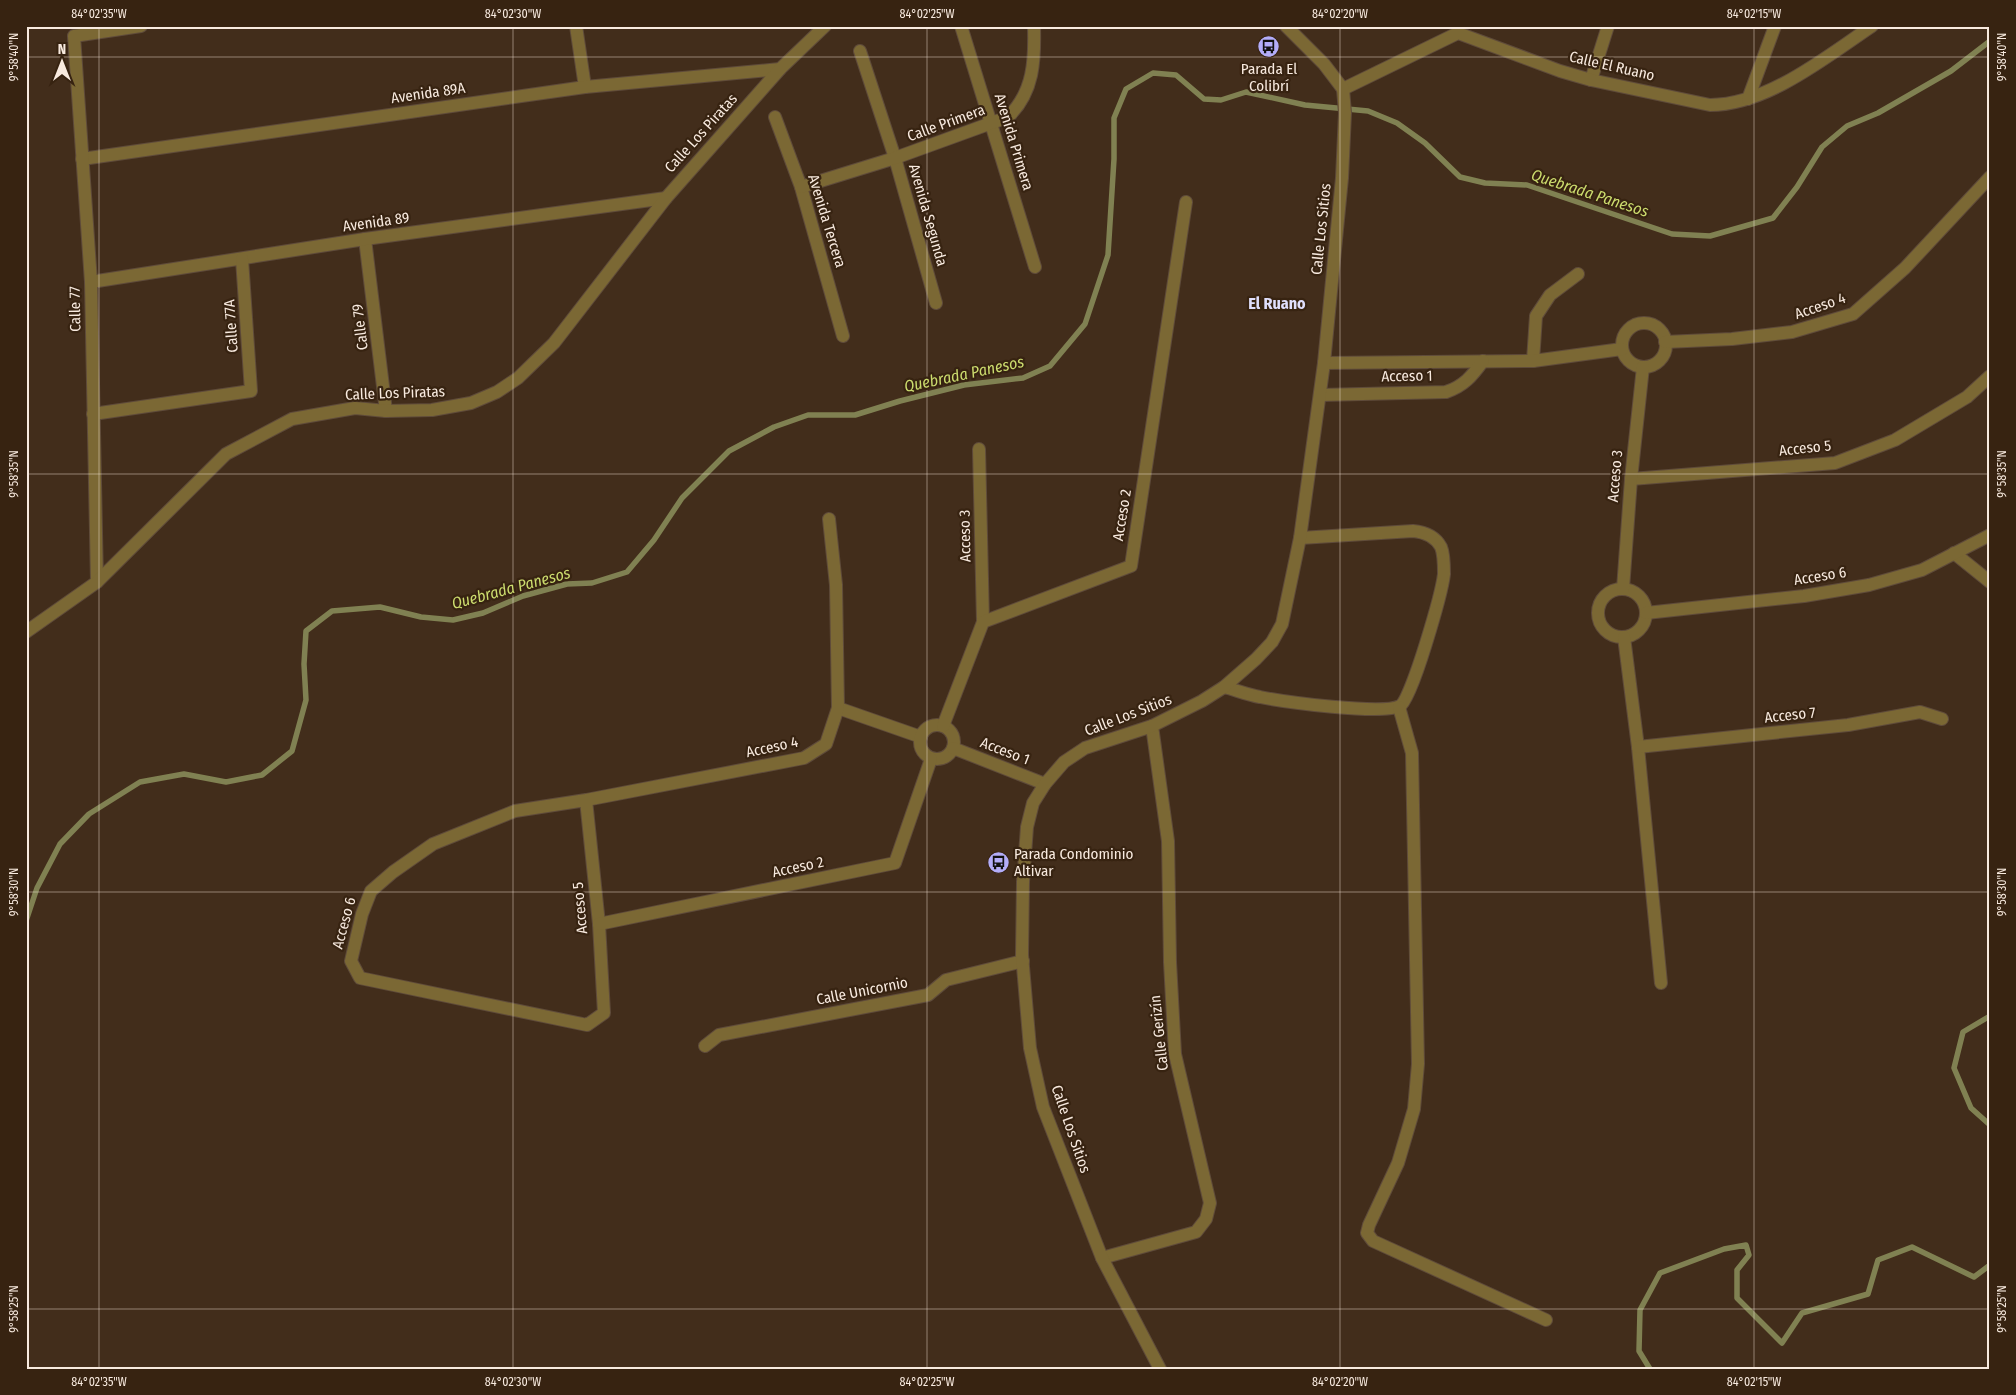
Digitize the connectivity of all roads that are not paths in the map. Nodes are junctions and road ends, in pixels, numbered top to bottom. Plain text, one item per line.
1 (141, 26) edge
2 (576, 26) edge
3 (825, 26) edge
4 (961, 26) edge
5 (1034, 26) edge
6 (1286, 26) edge
7 (1608, 26) edge
8 (1774, 26) edge
9 (1872, 26) edge
10 (1459, 30) edge
11 (860, 51) dead end
12 (780, 70) junction
13 (1591, 80) junction
14 (585, 87) junction
15 (1343, 89) junction
16 (1748, 99) junction
17 (775, 117) dead end
18 (992, 124) junction
19 (895, 158) junction
20 (82, 159) junction
21 (1990, 177) edge
22 (801, 187) junction
23 (666, 198) junction
24 (1186, 202) dead end
25 (366, 239) junction
26 (242, 258) junction
27 (1035, 267) dead end
28 (1578, 274) dead end
29 (91, 282) junction
30 (936, 303) dead end
31 (843, 336) dead end
32 (1665, 342) junction
33 (1622, 349) junction
34 (1483, 361) junction
35 (1532, 361) junction
36 (1324, 363) junction
37 (1643, 367) junction
38 (1990, 376) edge
39 (1320, 395) junction
40 (386, 411) junction
41 (93, 414) junction
42 (979, 449) dead end
43 (1631, 479) junction
44 (829, 519) dead end
45 (1990, 535) edge
46 (1300, 538) junction
47 (1954, 553) junction
48 (97, 582) junction
49 (1990, 582) edge
50 (1623, 589) junction
51 (1646, 614) junction
52 (983, 622) junction
53 (26, 632) edge
54 (1624, 637) junction
55 (1224, 687) junction
56 (1399, 707) junction
57 (838, 708) junction
58 (1942, 719) dead end
59 (943, 726) junction
60 (1152, 726) junction
61 (920, 737) junction
62 (1638, 747) junction
63 (953, 748) junction
64 (931, 759) junction
65 (1045, 784) junction
66 (586, 800) junction
67 (599, 924) junction
68 (1023, 961) junction
69 (1661, 983) dead end
70 (604, 1013) joint
71 (705, 1046) dead end
72 (1102, 1258) junction
73 (1546, 1320) dead end
74 (1160, 1369) edge

1 - 20 street, Calle 77
2 - 14 street
3 - 12 street, Calle Los Piratas
4 - 18 street, Avenida Primera
5 - 18 street, Calle Primera
6 - 15 street
7 - 13 street
8 - 16 street
9 - 16 street, Calle El Ruano
10 - 13 street, Calle El Ruano
10 - 15 street, Calle El Ruano
11 - 19 street, Avenida Segunda
12 - 14 street, Avenida 89A
12 - 23 street, Calle Los Piratas
13 - 16 street, Calle El Ruano
14 - 20 street, Avenida 89A
15 - 36 street, Calle Los Sitios
17 - 22 street, Avenida Tercera
18 - 19 street, Calle Primera
18 - 27 street, Avenida Primera
19 - 22 street, Calle Primera
19 - 30 street, Avenida Segunda
20 - 29 street, Calle 77
21 - 32 street, Acceso 4
22 - 31 street, Avenida Tercera
23 - 25 street, Avenida 89
23 - 40 street, Calle Los Piratas
24 - 52 street, Acceso 2
25 - 26 street, Avenida 89
25 - 40 street, Calle 79
26 - 29 street, Avenida 89
26 - 41 street, Calle 77A
28 - 35 street
29 - 41 street, Calle 77
32 - 33 street
32 - 37 street
33 - 35 street, Acceso 1
33 - 37 street
34 - 35 street, Acceso 1
34 - 36 street, Acceso 1
34 - 39 street, Acceso 1
36 - 39 street, Calle Los Sitios
37 - 43 street, Acceso 3
38 - 43 street, Acceso 5
39 - 46 street, Calle Los Sitios
40 - 48 street, Calle Los Piratas
41 - 48 street, Calle 77
42 - 52 street, Acceso 3
43 - 50 street, Acceso 3
44 - 57 street, Acceso 4
45 - 47 street, Acceso 6
46 - 55 street, Calle Los Sitios
46 - 56 street
47 - 49 street
47 - 51 street, Acceso 6
48 - 53 street, Calle Los Piratas
50 - 51 street
50 - 54 street
51 - 54 street
52 - 59 street
54 - 62 street
55 - 56 street
55 - 60 street, Calle Los Sitios
56 - 73 street
57 - 61 street
57 - 66 street, Acceso 4
58 - 62 street, Acceso 7
59 - 61 street
59 - 63 street
60 - 65 street, Calle Los Sitios
60 - 72 street, Calle Gerizín
61 - 64 street
62 - 69 street
63 - 64 street
63 - 65 street, Acceso 1
64 - 67 street, Acceso 2
65 - 68 street, Calle Los Sitios
66 - 67 street, Acceso 5
66 - 70 street, Acceso 6
67 - 70 street, Acceso 5
68 - 71 street, Calle Unicornio
68 - 72 street, Calle Los Sitios
72 - 74 street, Calle Los Sitios

